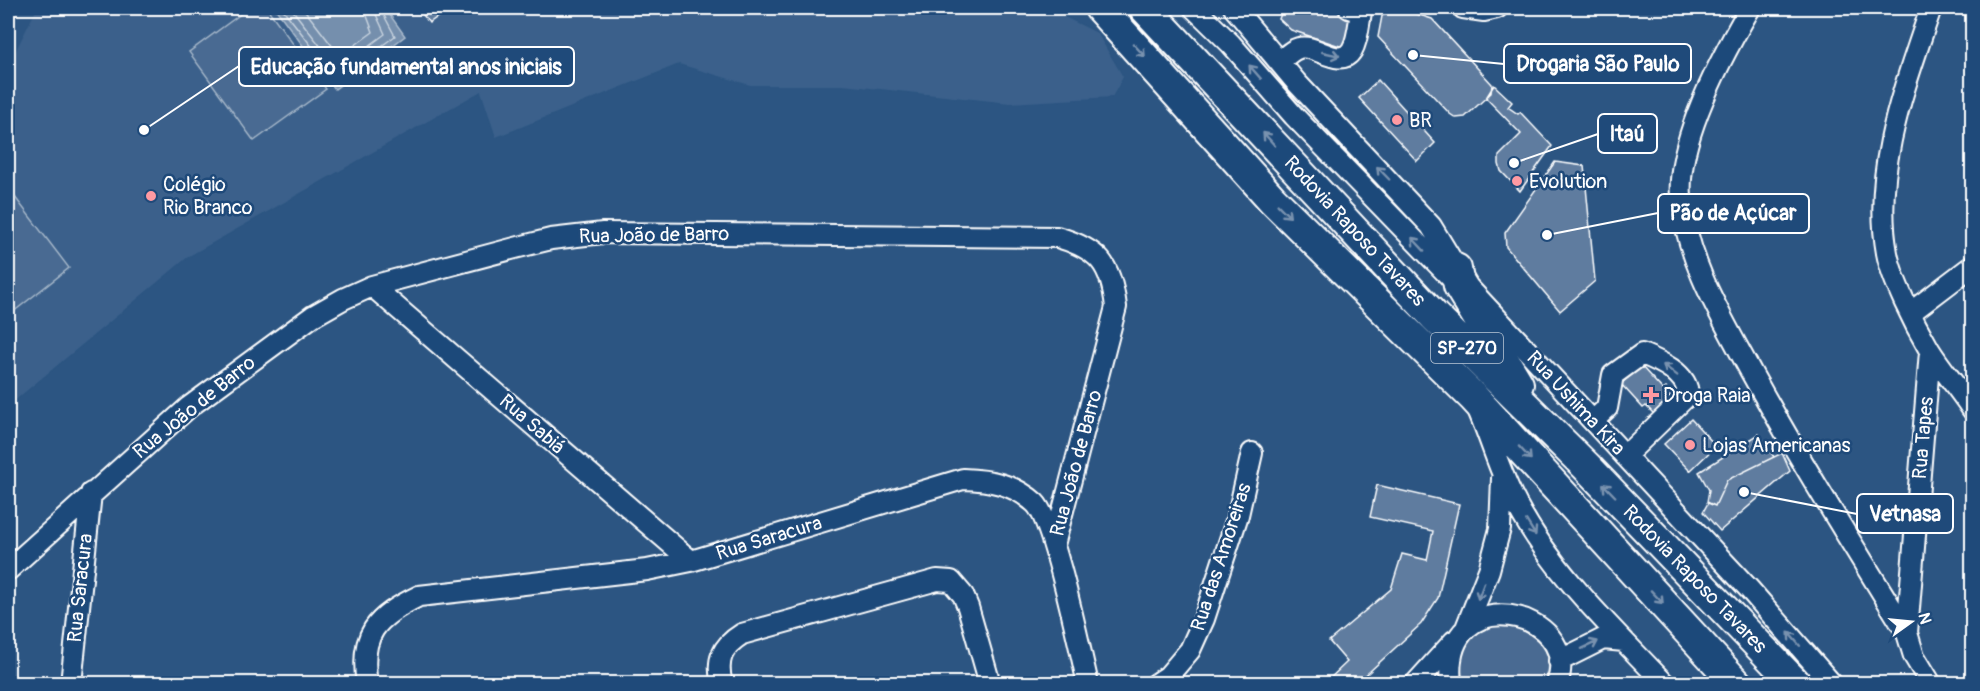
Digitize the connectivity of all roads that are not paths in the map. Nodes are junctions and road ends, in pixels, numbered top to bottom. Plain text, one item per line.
1 (1100, 8) edge
2 (1144, 8) edge
3 (1194, 8) edge
4 (1349, 8) edge
5 (1463, 8) edge
6 (1497, 8) edge
7 (1750, 8) edge
8 (1931, 8) edge
9 (1238, 9) edge
10 (1280, 62) junction
11 (1972, 266) edge
12 (1458, 277) junction
13 (372, 286) junction
14 (1910, 313) junction
15 (1930, 351) junction
16 (1474, 398) junction
17 (1972, 409) edge
18 (1540, 420) junction
19 (1593, 421) junction
20 (1252, 453) dead end
21 (1625, 456) junction
22 (1502, 472) junction
23 (91, 494) junction
24 (1054, 545) junction
25 (691, 561) junction
26 (8, 570) edge
27 (1464, 630) junction
28 (1907, 633) junction
29 (1624, 641) junction
30 (1560, 677) edge
31 (71, 684) edge
32 (367, 684) edge
33 (722, 684) edge
34 (990, 684) edge
35 (1088, 684) edge
36 (1156, 684) edge
37 (1415, 684) edge
38 (1451, 684) edge
39 (1665, 684) edge
40 (1737, 684) edge
41 (1796, 684) edge
42 (1832, 684) edge
43 (1931, 684) edge

1 -> 16 highway, Rodovia Raposo Tavares / SP-270
18 -> 2 highway, Rodovia Raposo Tavares / SP-270
12 -> 3 street
10 -> 4 street
5 - 6 street
7 - 28 street
8 - 14 street
9 - 10 street, Rua Ushima Kira
12 -> 10 street, Rua Ushima Kira
11 - 14 street
12 - 18 highway
12 - 19 street, Rua Ushima Kira
13 - 23 street, Rua João de Barro
13 - 24 street, Rua João de Barro
13 - 25 street, Rua Sabiá
14 - 15 street
15 - 17 street
15 - 28 street, Rua Tapes
16 - 22 street
16 -> 40 highway, Rodovia Raposo Tavares / SP-270
41 -> 18 highway, Rodovia Raposo Tavares / SP-270
19 - 21 street, Rua Ushima Kira
21 -> 19 street
20 - 36 street, Rua das Amoreiras
42 -> 21 street, Rua Ushima Kira
22 -> 27 street
22 -> 29 street
23 - 26 street, Rua João de Barro
23 - 31 street, Rua Saracura
24 - 25 street, Rua Saracura
24 - 35 street, Rua Saracura
25 - 32 street, Rua Saracura
27 - 30 street
27 - 37 street
27 - 38 street
28 - 43 street
30 -> 29 street
29 - 39 street
33 - 34 street

